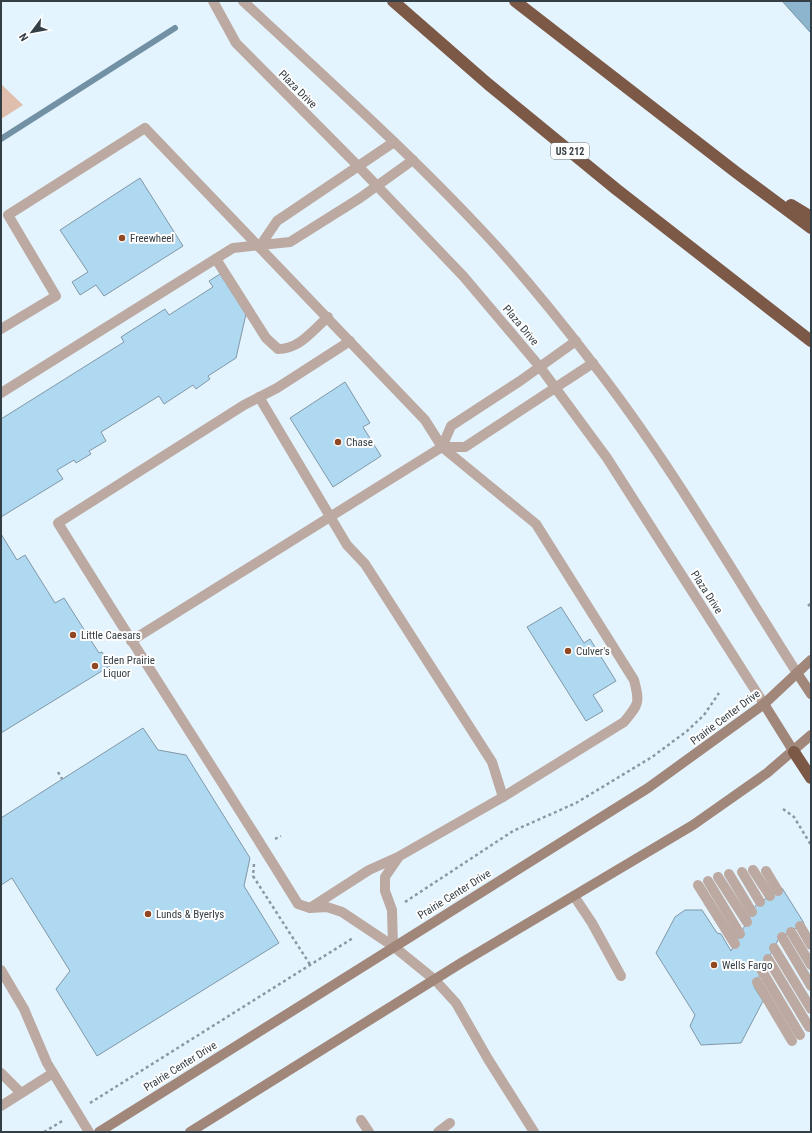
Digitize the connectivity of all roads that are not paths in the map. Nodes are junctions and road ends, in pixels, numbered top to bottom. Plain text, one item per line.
1 (213, 1) edge
2 (243, 1) edge
3 (393, 1) edge
4 (515, 1) edge
5 (394, 142) junction
6 (413, 160) junction
7 (359, 166) junction
8 (737, 173) junction
9 (377, 185) junction
10 (4, 217) edge
11 (811, 217) edge
12 (811, 228) edge
13 (260, 246) junction
14 (216, 259) junction
15 (754, 295) junction
16 (328, 317) junction
17 (1, 330) edge
18 (811, 334) edge
19 (350, 341) junction
20 (576, 341) junction
21 (811, 341) edge
22 (593, 363) junction
23 (540, 367) junction
24 (556, 388) junction
25 (1, 393) edge
26 (259, 397) junction
27 (442, 447) junction
28 (331, 516) junction
29 (131, 641) junction
30 (811, 660) edge
31 (797, 673) junction
32 (811, 694) edge
33 (764, 704) junction
34 (811, 735) edge
35 (794, 752) junction
36 (811, 778) edge
37 (503, 797) junction
38 (398, 857) junction
39 (753, 870) dead end
40 (742, 872) dead end
41 (766, 872) dead end
42 (730, 874) dead end
43 (718, 877) dead end
44 (708, 881) dead end
45 (698, 885) dead end
46 (574, 896) junction
47 (760, 902) dead end
48 (310, 908) junction
49 (752, 912) dead end
50 (747, 922) dead end
51 (740, 934) dead end
52 (782, 937) dead end
53 (735, 944) dead end
54 (393, 946) junction
55 (811, 946) edge
56 (774, 948) dead end
57 (768, 959) dead end
58 (811, 965) edge
59 (1, 970) edge
60 (762, 971) dead end
61 (621, 976) dead end
62 (435, 980) junction
63 (757, 982) dead end
64 (811, 986) edge
65 (811, 1009) edge
66 (809, 1027) dead end
67 (53, 1073) junction
68 (3, 1075) edge
69 (21, 1093) junction
70 (1, 1106) edge
71 (362, 1120) dead end
72 (450, 1124) dead end
73 (89, 1132) edge
74 (99, 1132) edge
75 (190, 1132) edge
76 (369, 1132) edge
77 (438, 1132) edge
78 (534, 1132) edge

1 - 7 street, Plaza Drive
2 - 5 street
3 - 15 highway, US 212
4 - 8 highway
5 - 6 street
5 - 7 street
6 - 9 street
6 - 20 street
7 - 9 street, Plaza Drive
7 - 13 street
8 - 11 highway
8 - 12 highway
9 - 13 street
9 - 23 street, Plaza Drive
10 - 13 street
10 - 17 street
13 - 14 street
13 - 16 street
14 - 16 street
14 - 25 street
15 - 18 highway, US 212
15 - 21 highway
16 - 19 street
19 - 26 street
19 - 27 street
20 - 22 street
20 - 23 street
22 - 24 street
22 - 31 street
23 - 24 street, Plaza Drive
23 - 27 street
24 - 27 street
24 - 33 street, Plaza Drive
26 - 28 street
26 - 29 street
27 - 28 street
27 - 37 street
28 - 29 street
28 - 37 street
29 - 48 street
30 - 31 main road, Prairie Center Drive
31 - 32 main road
31 - 33 main road, Prairie Center Drive
33 - 35 main road
33 - 54 main road, Prairie Center Drive
34 - 35 main road
35 - 36 highway
35 - 46 main road
37 - 38 street
38 - 48 street
38 - 54 street
39 - 41 street
40 - 47 street
42 - 49 street
43 - 50 street
44 - 51 street
45 - 53 street
46 - 61 street
46 - 62 main road
48 - 54 street
52 - 64 street
54 - 62 street
54 - 74 main road, Prairie Center Drive
55 - 58 street
56 - 65 street
57 - 66 street
59 - 67 street
60 - 63 street
62 - 75 main road
62 - 78 street
67 - 69 street
67 - 73 street
68 - 69 street
69 - 70 street
71 - 76 street
72 - 77 street

